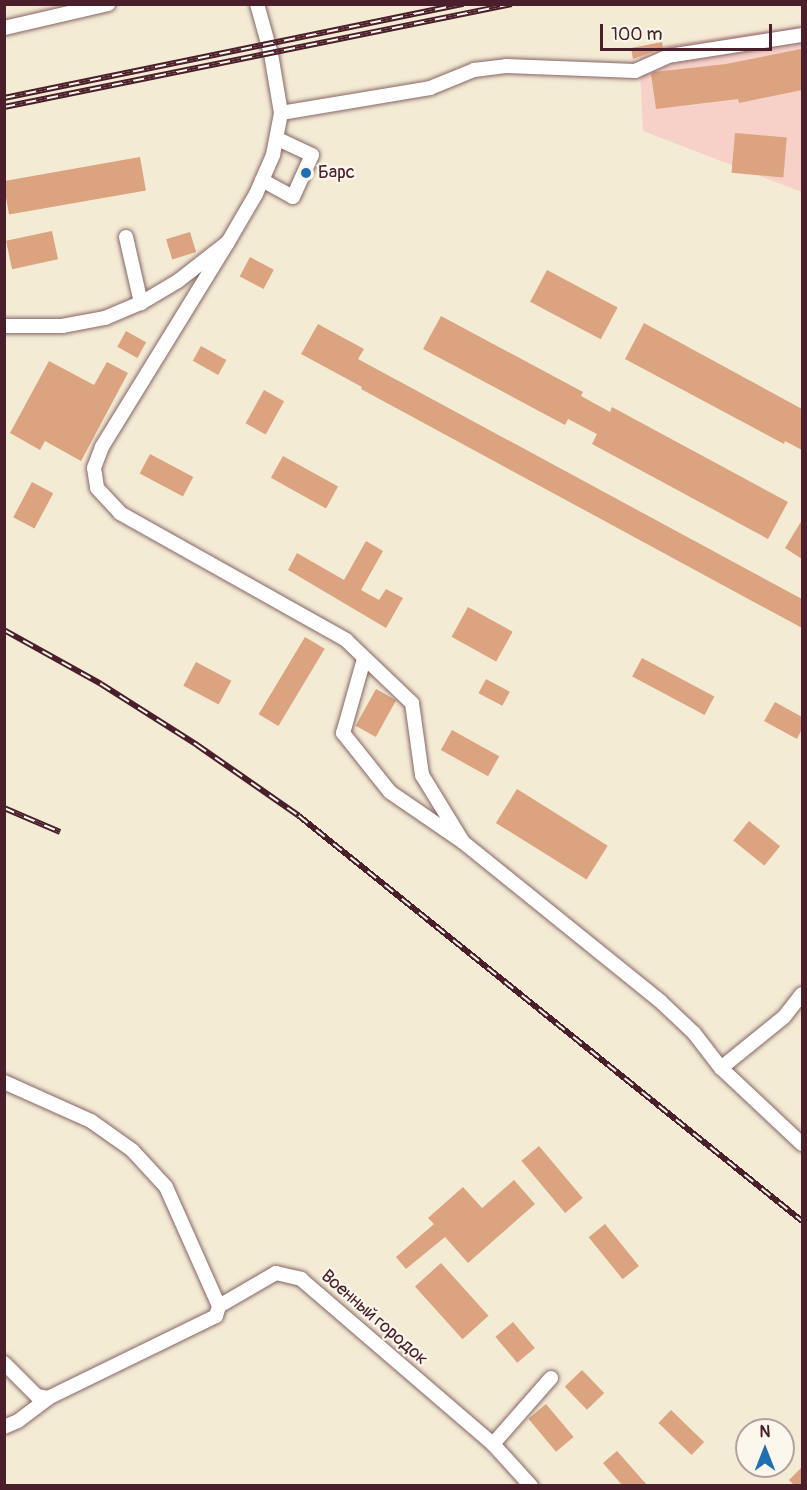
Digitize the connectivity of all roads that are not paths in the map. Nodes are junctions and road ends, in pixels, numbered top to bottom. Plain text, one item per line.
1 (108, 4) edge
2 (257, 4) edge
3 (4, 28) edge
4 (802, 35) edge
5 (280, 113) junction
6 (277, 139) junction
7 (262, 180) junction
8 (126, 237) dead end
9 (228, 242) junction
10 (141, 303) junction
11 (4, 326) edge
12 (364, 659) junction
13 (463, 842) junction
14 (802, 994) edge
15 (721, 1068) junction
16 (4, 1082) edge
17 (802, 1144) edge
18 (219, 1306) junction
19 (4, 1363) edge
20 (551, 1378) dead end
21 (48, 1398) junction
22 (4, 1427) edge
23 (493, 1444) junction
24 (531, 1485) edge

1 - 3 street
2 - 5 street
4 - 5 street
5 - 6 street
6 - 7 street
6 - 7 street
7 - 9 street
8 - 10 street
9 - 10 street
9 - 12 street
10 - 11 street
12 - 13 street
12 - 13 street
13 - 15 street
14 - 15 street
15 - 17 street
16 - 18 street
18 - 21 street, Военный городок
18 - 23 street, Военный городок
19 - 21 street
20 - 23 street
21 - 22 street, Военный городок
23 - 24 street, Военный городок

